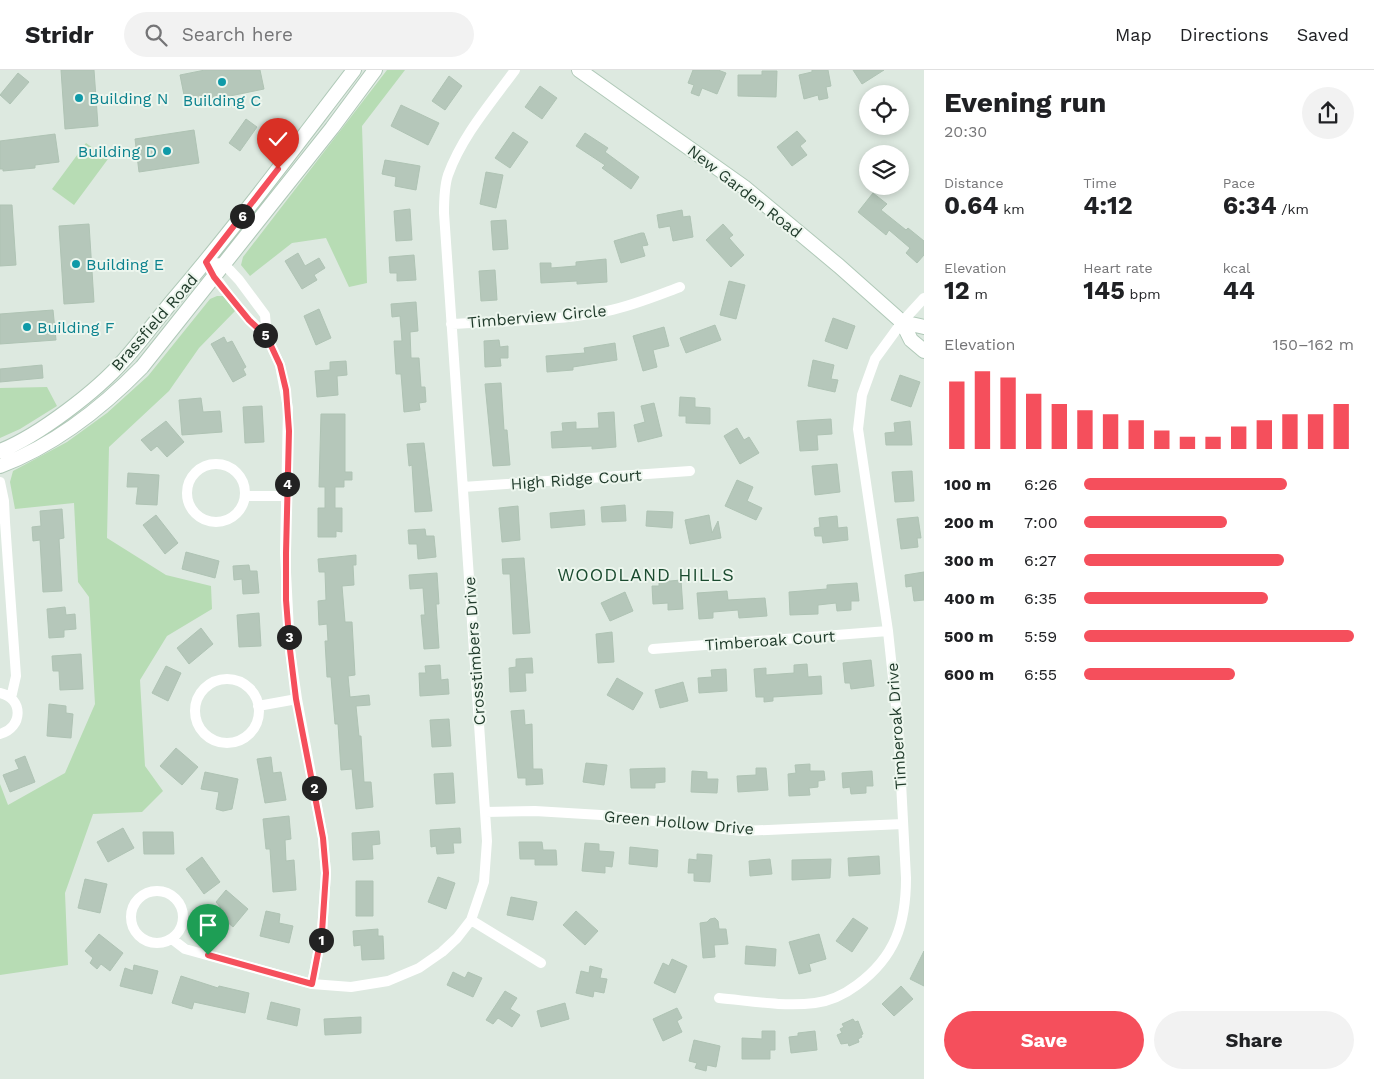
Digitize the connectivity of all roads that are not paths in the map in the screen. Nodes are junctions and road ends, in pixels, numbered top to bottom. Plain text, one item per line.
1 (354, 70) edge
2 (376, 70) edge
3 (514, 70) edge
4 (579, 70) edge
5 (206, 262) junction
6 (224, 264) junction
7 (214, 277) junction
8 (680, 287) dead end
9 (924, 298) edge
10 (902, 322) junction
11 (451, 324) junction
12 (924, 327) edge
13 (267, 337) junction
14 (924, 351) edge
15 (0, 451) edge
16 (0, 466) edge
17 (690, 471) dead end
18 (0, 482) edge
19 (463, 487) junction
20 (245, 496) junction
21 (287, 496) junction
22 (2, 518) edge
23 (888, 631) junction
24 (652, 649) dead end
25 (0, 693) edge
26 (11, 698) junction
27 (296, 699) junction
28 (258, 706) junction
29 (0, 734) edge
30 (485, 812) junction
31 (903, 824) junction
32 (471, 920) junction
33 (172, 939) junction
34 (541, 963) dead end
35 (312, 984) junction
36 (719, 998) dead end

1 - 5 street, Brassfield Road
2 - 6 street, Brassfield Road
3 - 11 street, Crosstimbers Drive
4 - 10 street, New Garden Road
5 - 6 street
5 - 7 street
5 - 15 street, Brassfield Road
6 - 7 street, Brassfield Road
6 - 13 street
7 - 13 street
7 - 16 street, Brassfield Road
8 - 11 street, Timberview Circle
9 - 10 street, Timberoak Drive
10 - 12 street, New Garden Road
10 - 14 street, New Garden Road
10 - 23 street, Timberoak Drive
11 - 19 street, Crosstimbers Drive
13 - 21 street
17 - 19 street, High Ridge Court
18 - 22 street
19 - 30 street, Crosstimbers Drive
20 - 20 street
20 - 21 street
21 - 27 street
22 - 26 street
23 - 24 street, Timberoak Court
23 - 31 street, Timberoak Drive
25 - 26 street
26 - 29 street
27 - 28 street
27 - 35 street
28 - 28 street
30 - 31 street, Green Hollow Drive
30 - 32 street, Crosstimbers Drive
31 - 36 street, Timberoak Drive
32 - 34 street
32 - 35 street, Crosstimbers Drive
33 - 33 street
33 - 35 street, Crosstimbers Drive

